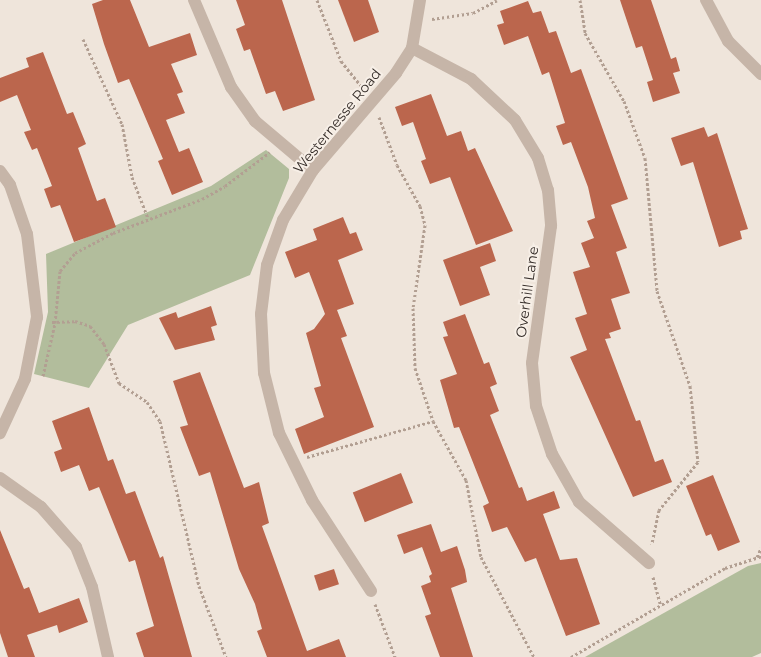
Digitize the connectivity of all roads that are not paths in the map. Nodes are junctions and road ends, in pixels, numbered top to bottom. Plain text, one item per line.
1 (194, 0) edge
2 (420, 0) edge
3 (706, 0) edge
4 (412, 48) junction
5 (761, 74) edge
6 (313, 170) junction
7 (0, 171) edge
8 (0, 433) edge
9 (0, 478) edge
10 (649, 563) road end
11 (371, 591) road end
12 (108, 657) edge

1 - 6 street
2 - 4 street, Westernesse Road
3 - 5 street
4 - 6 street, Westernesse Road
4 - 10 street, Overhill Lane
6 - 11 street, Westernesse Road
7 - 8 street
9 - 12 street

